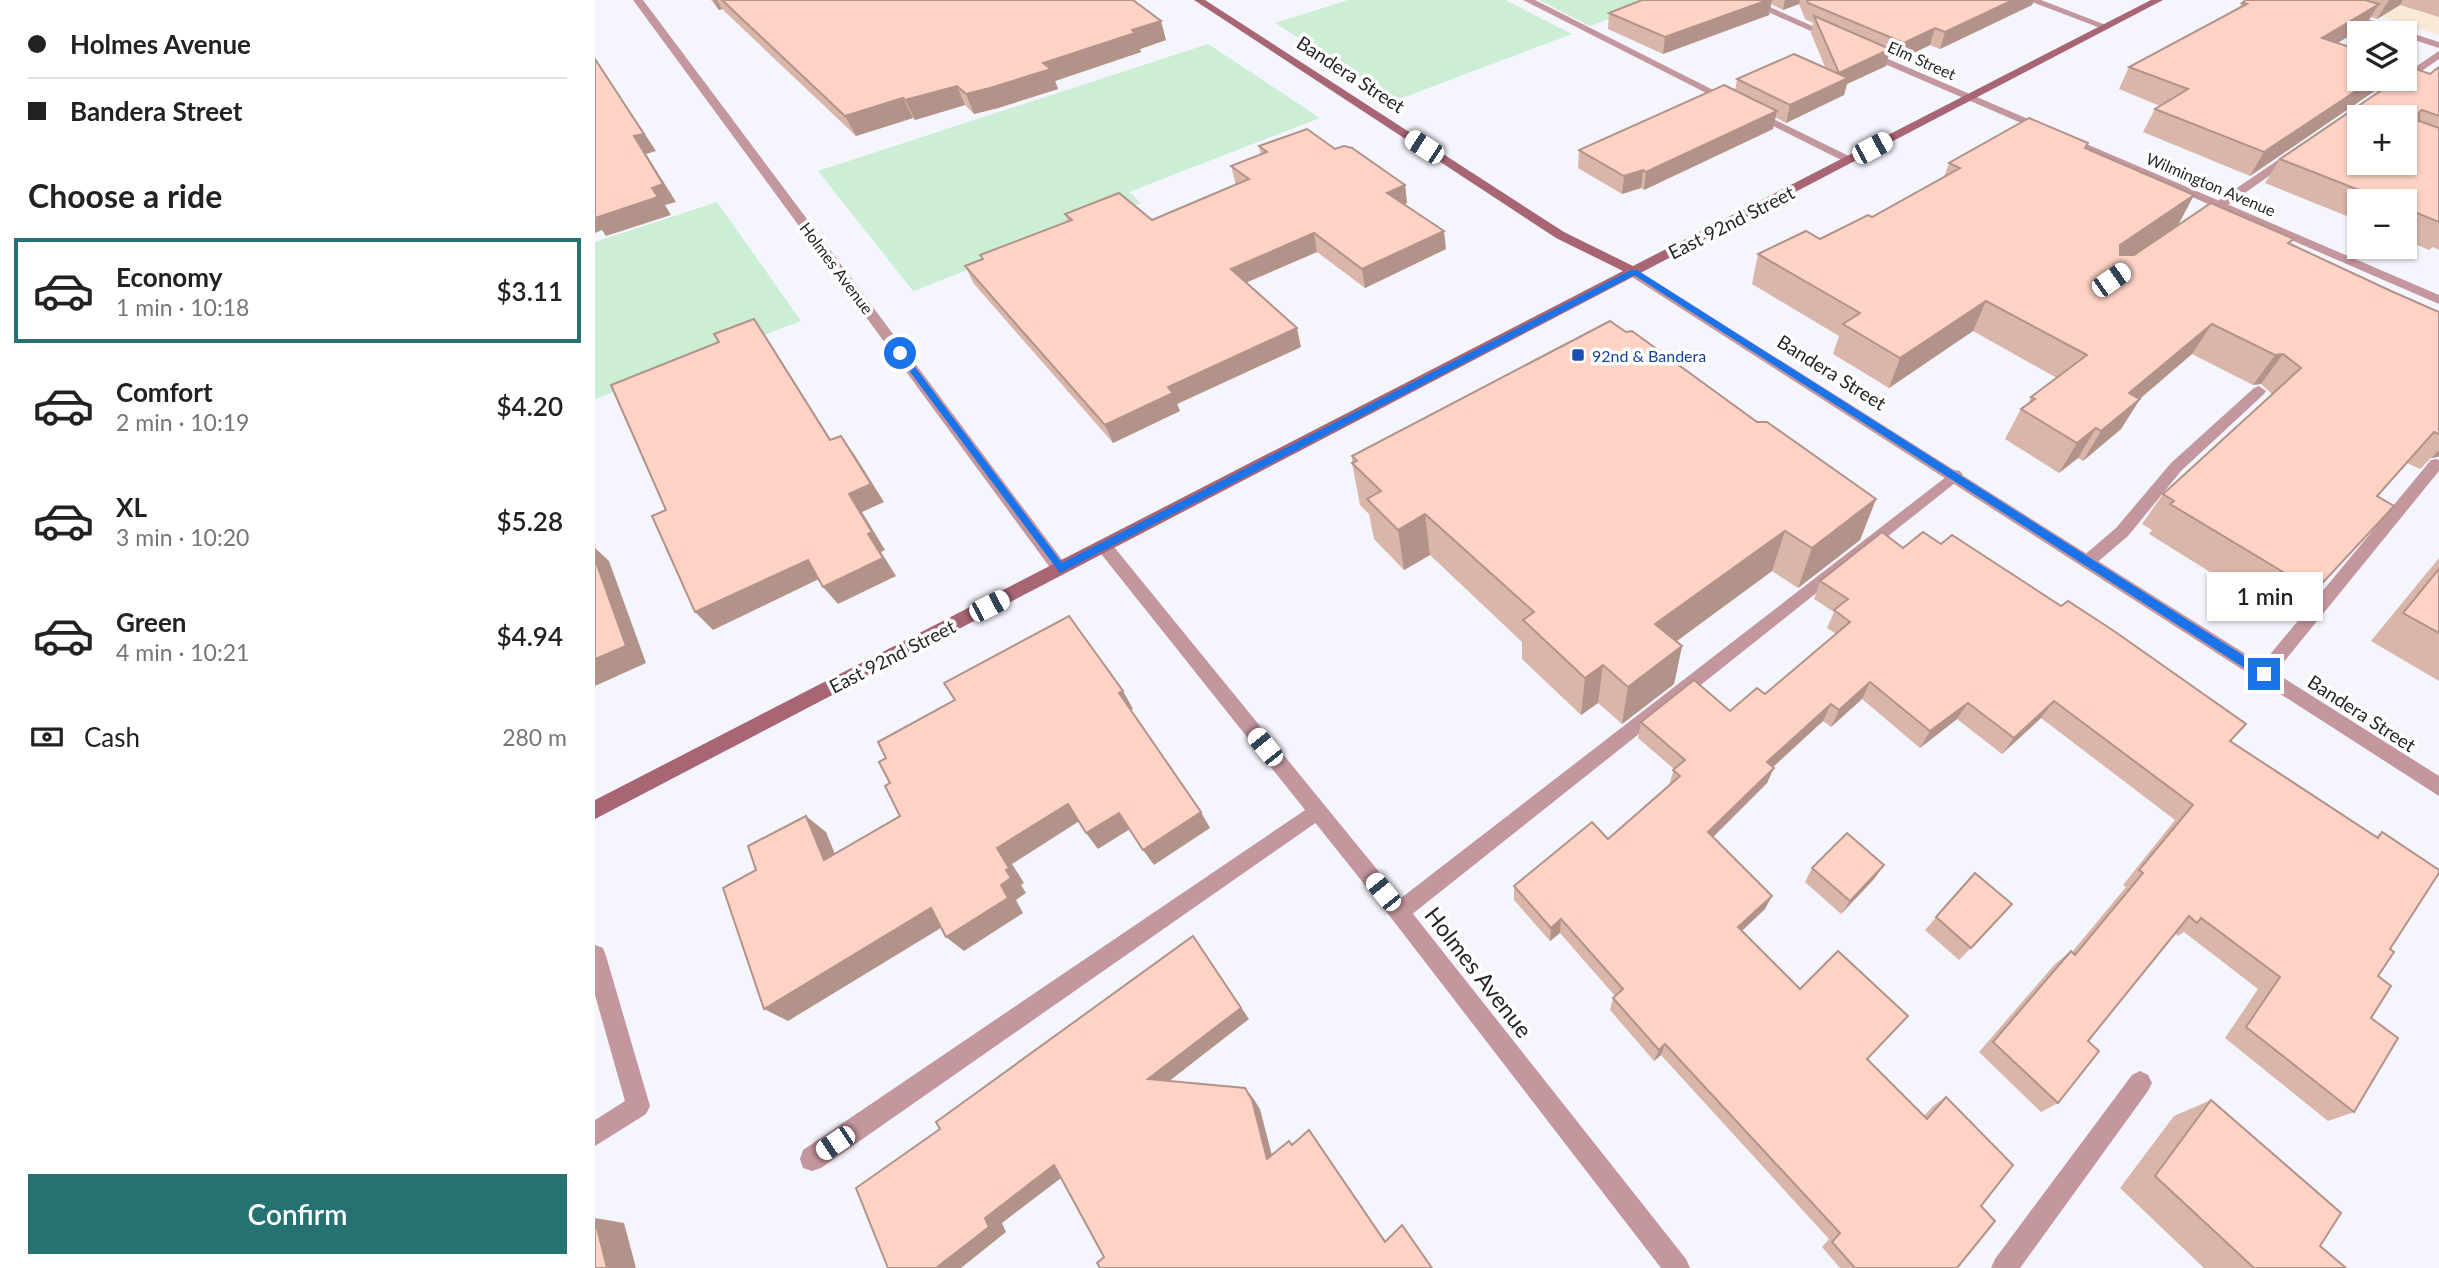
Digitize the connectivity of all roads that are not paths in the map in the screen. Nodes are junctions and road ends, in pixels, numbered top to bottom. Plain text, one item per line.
1 (639, 0) edge
2 (1199, 0) edge
3 (1528, 0) edge
4 (1746, 0) edge
5 (2032, 0) edge
6 (2158, 0) edge
7 (2299, 0) edge
8 (2366, 21) edge
9 (2106, 27) junction
10 (2417, 37) edge
11 (1846, 43) edge
12 (2439, 45) edge
13 (1858, 49) edge
14 (2439, 54) edge
15 (2417, 69) edge
16 (1970, 98) junction
17 (2305, 147) edge
18 (1849, 160) junction
19 (2219, 205) junction
20 (2198, 220) edge
21 (1634, 272) junction
22 (2439, 300) edge
23 (2259, 391) dead end
24 (2436, 464) edge
25 (1955, 475) junction
26 (1104, 546) junction
27 (2088, 561) junction
28 (1060, 569) junction
29 (2264, 674) junction
30 (2439, 788) edge
31 (595, 810) edge
32 (1317, 811) junction
33 (1399, 912) junction
34 (595, 956) edge
35 (2140, 1083) dead end
36 (595, 1134) edge
37 (812, 1159) dead end
38 (1677, 1268) edge
39 (2004, 1268) edge

1 - 28 street, Holmes Avenue
2 - 21 street, Bandera Street
3 - 18 street
4 - 11 street
5 - 9 street
6 - 9 street, East 92nd Street
7 - 8 street
9 - 16 street, East 92nd Street
10 - 12 street
13 - 16 street, Elm Street
14 - 15 street
16 - 18 street, East 92nd Street
16 - 19 street, Wilmington Avenue
17 - 19 street
18 - 21 street, East 92nd Street
19 - 20 street
19 - 22 street, Wilmington Avenue
21 - 25 street, Bandera Street
21 - 26 street, East 92nd Street
23 - 27 street
24 - 29 street
25 - 27 street, Bandera Street
25 - 33 street
26 - 28 street, East 92nd Street
26 - 32 street, Holmes Avenue
27 - 29 street, Bandera Street
28 - 31 street, East 92nd Street
29 - 30 street, Bandera Street
32 - 33 street, Holmes Avenue
32 - 37 street
33 - 38 street, Holmes Avenue
34 - 36 street
35 - 39 street

